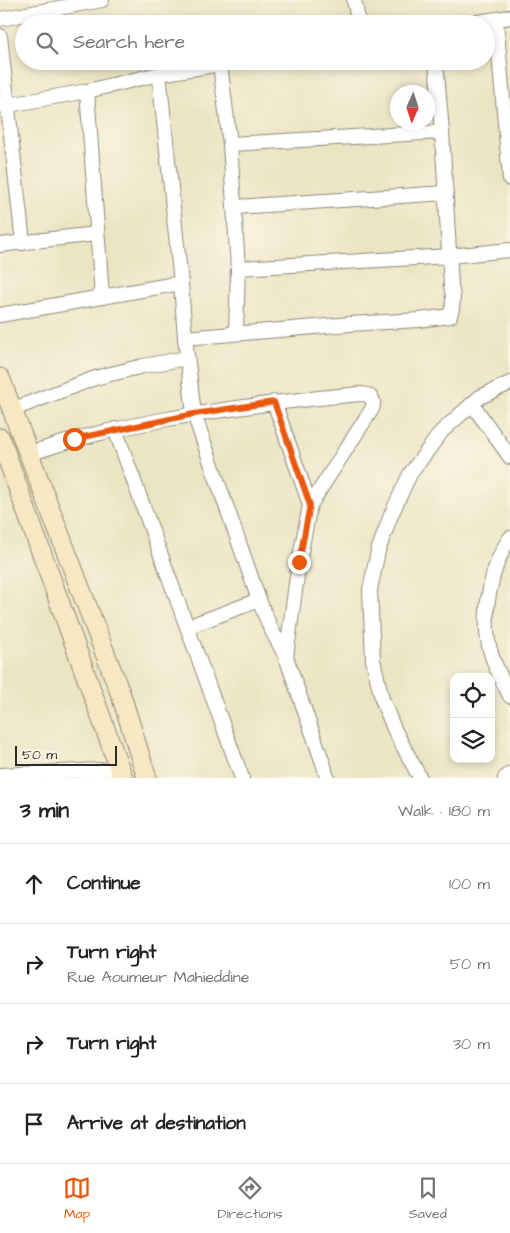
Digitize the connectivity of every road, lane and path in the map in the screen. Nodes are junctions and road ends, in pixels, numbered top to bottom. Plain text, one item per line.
1 (102, 0) edge
2 (354, 0) edge
3 (21, 15) edge
4 (357, 15) edge
5 (15, 16) edge
6 (510, 17) edge
7 (0, 19) edge
8 (496, 20) joint
9 (0, 36) edge
10 (183, 70) edge
11 (221, 70) edge
12 (437, 70) edge
13 (159, 74) junction
14 (87, 91) junction
15 (4, 105) edge
16 (442, 132) junction
17 (230, 144) junction
18 (510, 179) edge
19 (446, 193) junction
20 (234, 207) junction
21 (96, 234) junction
22 (23, 243) junction
23 (0, 245) edge
24 (510, 250) edge
25 (450, 256) junction
26 (238, 268) junction
27 (181, 282) junction
28 (102, 296) junction
29 (0, 315) edge
30 (236, 333) junction
31 (184, 338) junction
32 (187, 358) junction
33 (0, 378) edge
34 (510, 383) edge
35 (274, 402) junction
36 (472, 404) junction
37 (11, 410) junction
38 (194, 414) junction
39 (115, 429) junction
40 (0, 438) edge
41 (29, 454) junction
42 (510, 457) edge
43 (310, 505) junction
44 (510, 538) edge
45 (259, 600) junction
46 (187, 627) junction
47 (286, 657) junction
48 (510, 696) edge
49 (122, 774) edge
50 (510, 774) edge
51 (0, 775) edge
52 (147, 778) edge
53 (242, 778) edge
54 (327, 778) edge
55 (420, 778) edge
56 (505, 778) edge

1 - 3 street
2 - 4 street
5 - 7 street
6 - 8 street
8 - 18 street
9 - 15 street
10 - 13 street
11 - 17 street
12 - 16 street
13 - 14 street
13 - 27 street
14 - 15 street
14 - 21 street
15 - 22 street
16 - 17 street
16 - 19 street
17 - 20 street
19 - 20 street
19 - 25 street
20 - 26 street
21 - 22 street
21 - 28 street
22 - 23 street
24 - 25 street
25 - 26 street
25 - 30 street
26 - 30 street
27 - 28 street
27 - 31 street
28 - 29 street
30 - 31 street
31 - 32 street
32 - 37 street
32 - 38 street
33 - 37 main road
34 - 36 street
35 - 38 street
35 - 43 street
35 - 43 street
36 - 42 street
36 - 55 street
37 - 41 main road
38 - 39 street
38 - 45 street
39 - 41 street
39 - 46 street
40 - 49 main road
41 - 52 main road
43 - 47 street
44 - 48 street
45 - 46 street
45 - 47 street
46 - 53 street
47 - 54 street
49 - 51 street
50 - 56 street

